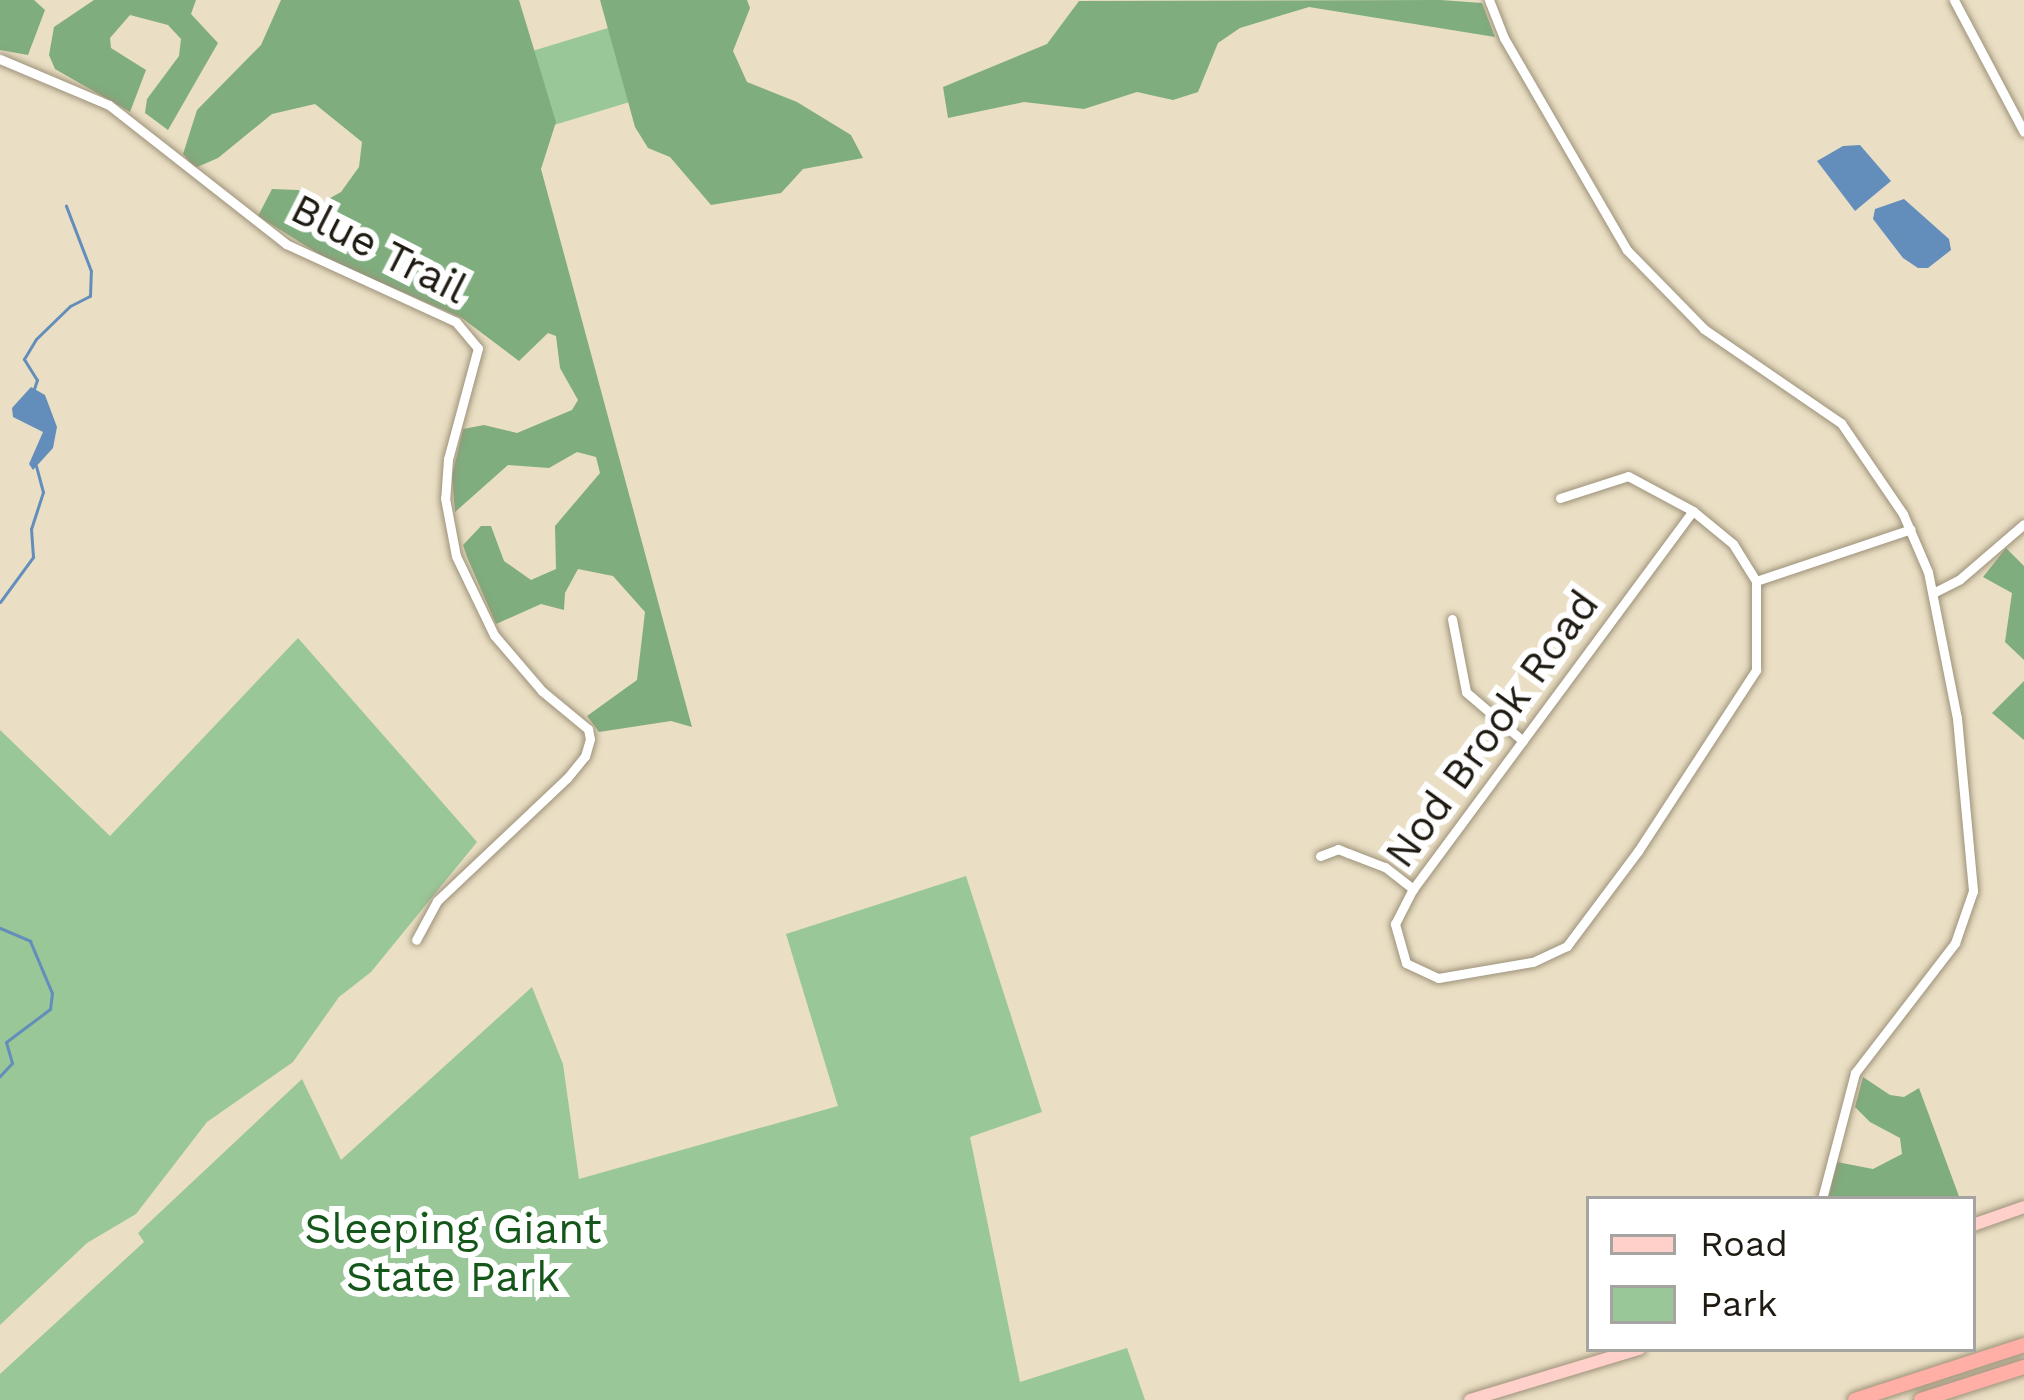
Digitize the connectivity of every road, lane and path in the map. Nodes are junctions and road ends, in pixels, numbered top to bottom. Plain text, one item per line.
1 (1489, 0) edge
2 (1954, 0) edge
3 (0, 58) edge
4 (2024, 132) edge
5 (1560, 498) dead end
6 (1693, 511) junction
7 (2024, 524) edge
8 (1911, 529) junction
9 (1756, 581) junction
10 (1933, 592) junction
11 (1452, 619) dead end
12 (1523, 742) junction
13 (1320, 856) dead end
14 (1413, 890) junction
15 (416, 940) dead end
16 (1823, 1196) edge
17 (2024, 1207) edge
18 (1976, 1224) edge
19 (2024, 1345) edge
20 (1629, 1352) edge
21 (2024, 1366) edge
22 (1471, 1400) edge
23 (1855, 1400) edge
24 (1921, 1400) edge

1 - 8 street
2 - 4 street
3 - 15 street, Blue Trail
5 - 6 street
6 - 9 street
6 - 12 street, Nod Brook Road
7 - 10 street
8 - 9 street
8 - 10 street
9 - 14 street, Nod Brook Road
10 - 16 street
11 - 12 street
12 - 14 street, Nod Brook Road
13 - 14 street
17 - 18 main road
19 - 23 highway
20 - 22 main road
21 - 24 highway

